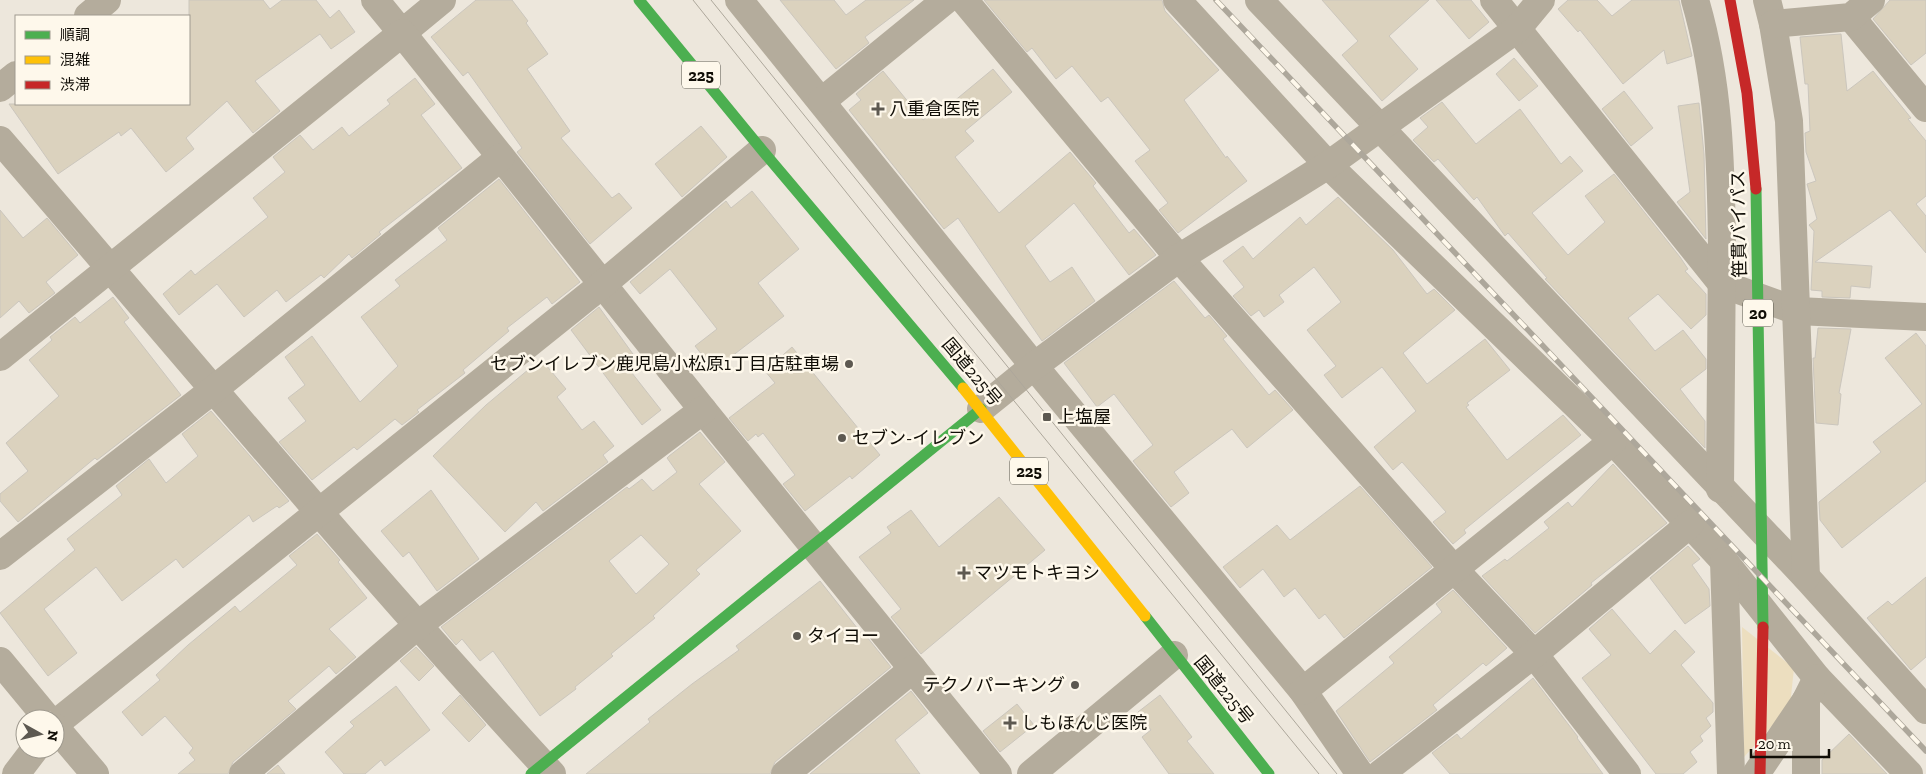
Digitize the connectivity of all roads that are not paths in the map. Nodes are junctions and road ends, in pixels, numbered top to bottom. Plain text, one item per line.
1 (108, 0) edge
2 (375, 0) edge
3 (442, 0) edge
4 (639, 0) edge
5 (739, 0) edge
6 (946, 0) edge
7 (964, 0) edge
8 (1177, 0) edge
9 (1259, 0) edge
10 (1494, 0) edge
11 (1541, 0) edge
12 (1695, 0) edge
13 (1730, 0) edge
14 (1861, 9) edge
15 (1770, 12) edge
16 (89, 15) edge
17 (1517, 29) junction
18 (402, 33) junction
19 (15, 76) edge
20 (0, 88) edge
21 (822, 101) junction
22 (1926, 108) edge
23 (1379, 129) junction
24 (0, 140) edge
25 (762, 150) junction
26 (502, 157) junction
27 (1328, 165) junction
28 (1179, 258) junction
29 (110, 268) junction
30 (603, 284) junction
31 (1722, 284) junction
32 (1796, 311) junction
33 (1926, 317) edge
34 (0, 357) edge
35 (1034, 366) junction
36 (213, 390) junction
37 (981, 409) junction
38 (703, 410) junction
39 (1613, 441) junction
40 (1720, 490) junction
41 (319, 511) junction
42 (1690, 524) junction
43 (814, 546) junction
44 (0, 556) edge
45 (1724, 561) junction
46 (1453, 568) junction
47 (1806, 577) junction
48 (418, 625) junction
49 (1763, 629) junction
50 (1534, 654) junction
51 (1174, 655) junction
52 (0, 661) edge
53 (913, 669) junction
54 (1811, 689) junction
55 (1302, 691) junction
56 (1922, 698) edge
57 (40, 709) edge
58 (65, 718) edge
59 (65, 738) edge
60 (28, 759) edge
61 (542, 771) edge
62 (16, 774) edge
63 (95, 774) edge
64 (243, 774) edge
65 (785, 774) edge
66 (998, 774) edge
67 (1031, 774) edge
68 (1269, 774) edge
69 (1360, 774) edge
70 (1380, 774) edge
71 (1627, 774) edge
72 (1730, 774) edge
73 (1756, 774) edge
74 (1760, 774) edge
75 (1772, 774) edge
76 (1806, 774) edge
77 (1909, 774) edge

1 - 16 street
2 - 18 street
3 - 18 street
4 - 25 main road, 国道225号 / 225
5 - 21 street
6 - 21 street
7 - 28 street
8 - 27 street
9 - 23 street
10 - 17 street
11 - 17 street
12 - 31 street
13 - 49 main road, 笹貫バイパス / 20
14 - 15 street
14 - 22 street
15 - 32 street
17 - 23 street
17 - 31 street
18 - 26 street
18 - 29 street
19 - 20 street
21 - 35 street
23 - 27 street
23 - 40 street
24 - 29 street
25 - 30 street
25 - 37 main road, 国道225号 / 225
26 - 30 street
26 - 36 street
27 - 28 street
27 - 39 street
28 - 35 street
28 - 46 street
29 - 34 street
29 - 36 street
30 - 38 street
30 - 41 street
31 - 32 street
31 - 40 street
32 - 33 street
32 - 47 street
35 - 37 street
35 - 55 street
36 - 41 street
36 - 44 street
37 - 43 main road
37 - 51 main road, 国道225号 / 225
38 - 43 street
38 - 48 street
39 - 42 street
39 - 46 street
40 - 47 street
41 - 48 street
41 - 58 street
42 - 45 street
42 - 50 street
43 - 53 street
43 - 61 main road
45 - 54 street
45 - 72 street
46 - 50 street
46 - 55 street
47 - 56 street
48 - 61 street
48 - 64 street
49 - 74 main road, 笹貫バイパス / 20
49 - 75 main road, 笹貫バイパス / 20
50 - 70 street
50 - 71 street
51 - 67 street
51 - 68 main road, 国道225号 / 225
52 - 57 street
53 - 65 street
53 - 66 street
54 - 73 street
54 - 76 street
54 - 77 street
55 - 69 street
59 - 63 street
60 - 62 street

